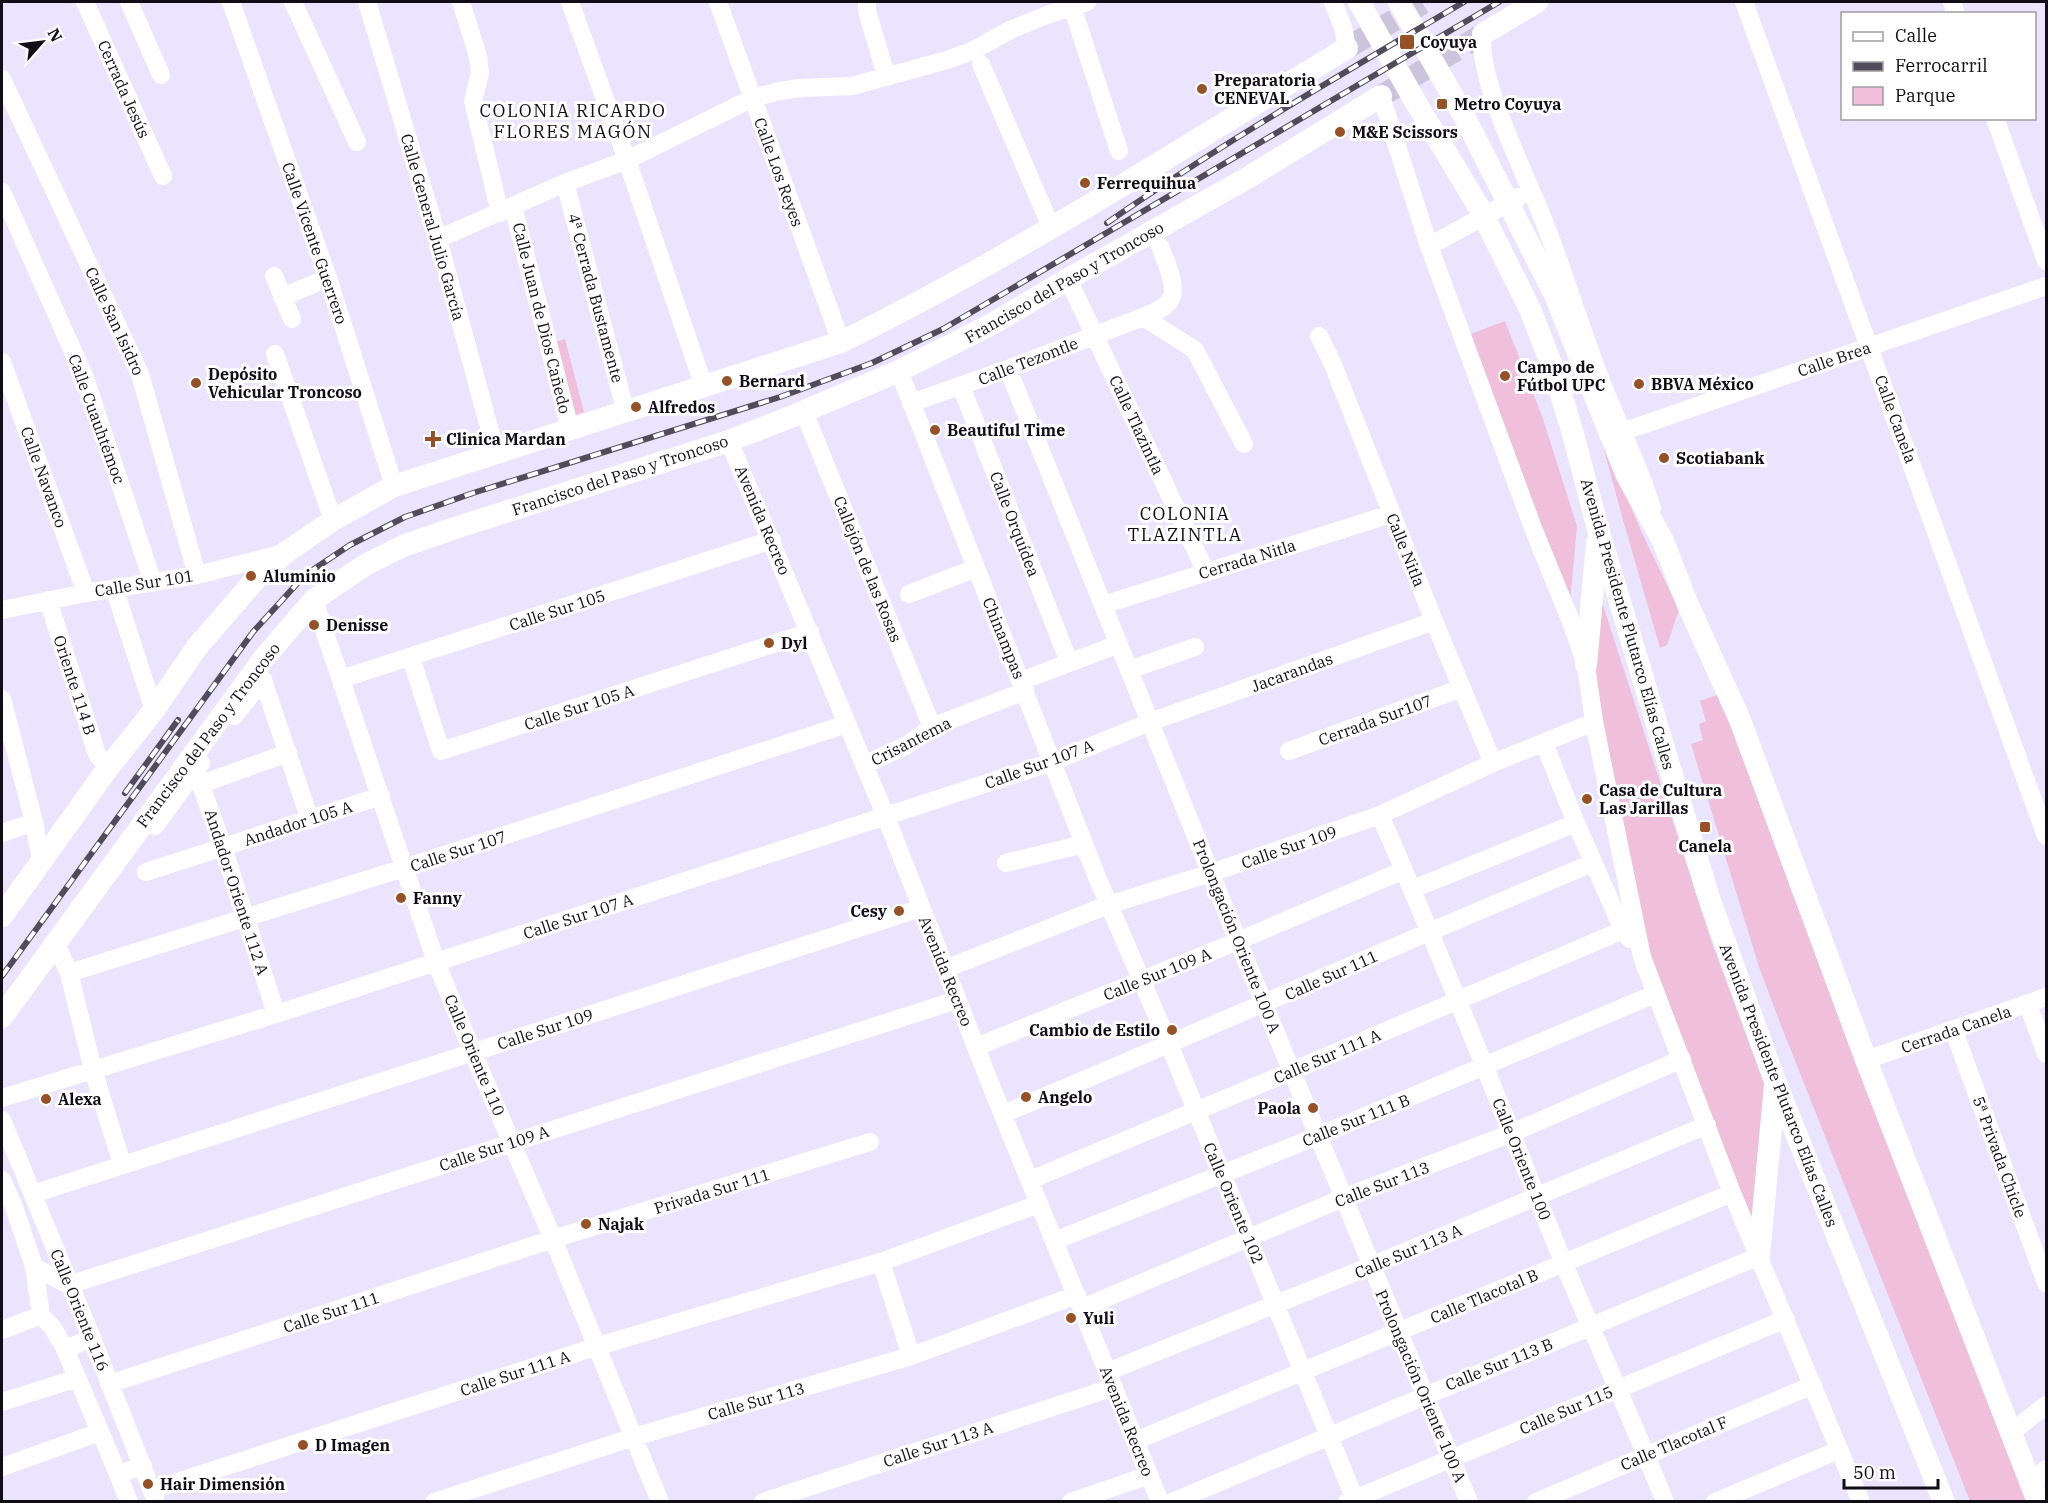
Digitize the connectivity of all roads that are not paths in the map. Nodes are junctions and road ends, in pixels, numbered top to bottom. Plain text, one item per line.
1 (85, 2) edge
2 (129, 2) edge
3 (231, 2) edge
4 (293, 2) edge
5 (367, 2) edge
6 (461, 2) edge
7 (570, 2) edge
8 (718, 2) edge
9 (867, 2) edge
10 (1334, 2) edge
11 (1359, 2) edge
12 (1399, 2) edge
13 (1537, 2) edge
14 (1744, 2) edge
15 (1079, 4) edge
16 (1045, 8) edge
17 (1483, 34) joint
18 (1347, 48) joint
19 (981, 64) dead end
20 (161, 75) dead end
21 (886, 75) junction
22 (2, 79) edge
23 (1381, 96) joint
24 (753, 98) junction
25 (1996, 120) edge
26 (357, 142) dead end
27 (1119, 151) dead end
28 (627, 160) junction
29 (163, 176) dead end
30 (565, 183) junction
31 (1531, 191) junction
32 (2, 192) edge
33 (507, 210) junction
34 (1051, 227) junction
35 (438, 239) junction
36 (1160, 246) dead end
37 (1429, 246) junction
38 (2046, 261) edge
39 (274, 276) dead end
40 (328, 278) junction
41 (1068, 279) junction
42 (2046, 286) edge
43 (282, 297) junction
44 (1143, 317) junction
45 (292, 318) dead end
46 (1095, 335) junction
47 (1319, 336) dead end
48 (841, 342) junction
49 (1870, 347) junction
50 (275, 354) dead end
51 (2, 362) edge
52 (1008, 369) junction
53 (899, 371) junction
54 (961, 386) junction
55 (705, 387) junction
56 (911, 403) junction
57 (626, 412) junction
58 (804, 412) junction
59 (570, 429) junction
60 (1622, 432) junction
61 (729, 441) junction
62 (1244, 444) dead end
63 (496, 453) junction
64 (394, 486) junction
65 (1392, 514) junction
66 (333, 520) junction
67 (1598, 530) junction
68 (772, 540) junction
69 (1663, 542) junction
70 (285, 553) junction
71 (976, 568) junction
72 (1206, 572) junction
73 (197, 575) junction
74 (153, 584) junction
75 (114, 588) junction
76 (86, 593) junction
77 (909, 594) dead end
78 (48, 600) junction
79 (314, 600) junction
80 (1103, 604) junction
81 (2, 610) edge
82 (1434, 621) junction
83 (810, 632) junction
84 (1119, 644) junction
85 (1195, 646) dead end
86 (411, 658) junction
87 (1069, 662) junction
88 (1586, 664) junction
89 (1129, 670) junction
90 (341, 679) junction
91 (1023, 686) junction
92 (1462, 688) junction
93 (2, 699) edge
94 (154, 710) junction
95 (226, 719) junction
96 (1150, 722) junction
97 (1594, 722) junction
98 (847, 724) junction
99 (932, 727) junction
100 (1544, 743) junction
101 (1289, 751) dead end
102 (288, 753) junction
103 (10, 761) edge
104 (1052, 762) junction
105 (1493, 763) junction
106 (864, 765) junction
107 (108, 768) junction
108 (199, 777) junction
109 (381, 796) junction
110 (1380, 815) junction
111 (886, 816) junction
112 (310, 819) junction
113 (34, 822) junction
114 (143, 823) junction
115 (1576, 824) junction
116 (2, 833) edge
117 (2046, 836) edge
118 (1084, 844) junction
119 (223, 847) junction
120 (41, 861) junction
121 (1005, 863) dead end
122 (1593, 863) junction
123 (404, 868) junction
124 (1404, 870) junction
125 (146, 872) dead end
126 (1211, 873) junction
127 (1413, 889) junction
128 (1108, 905) junction
129 (921, 908) junction
130 (2, 916) edge
131 (246, 918) junction
132 (1623, 930) junction
133 (1430, 931) junction
134 (1238, 941) junction
135 (56, 944) junction
136 (1642, 957) junction
137 (436, 962) junction
138 (945, 969) junction
139 (69, 973) junction
140 (1142, 980) junction
141 (1655, 994) junction
142 (2046, 997) edge
143 (957, 1000) junction
144 (1459, 1000) junction
145 (1264, 1004) junction
146 (2028, 1004) junction
147 (276, 1014) junction
148 (2, 1017) edge
149 (1954, 1031) junction
150 (1169, 1044) junction
151 (976, 1047) junction
152 (473, 1053) junction
153 (2046, 1054) edge
154 (1682, 1059) junction
155 (1866, 1060) junction
156 (1485, 1066) junction
157 (93, 1070) junction
158 (1292, 1071) junction
159 (1776, 1081) junction
160 (2, 1098) edge
161 (1196, 1110) junction
162 (1003, 1114) junction
163 (2, 1120) edge
164 (1707, 1125) junction
165 (1512, 1133) junction
166 (1318, 1136) junction
167 (6, 1142) edge
168 (870, 1142) dead end
169 (512, 1143) junction
170 (122, 1164) junction
171 (1222, 1173) junction
172 (2, 1180) edge
173 (1030, 1180) junction
174 (1732, 1193) junction
175 (33, 1194) junction
176 (1537, 1197) junction
177 (1344, 1198) junction
178 (1039, 1204) junction
179 (1249, 1238) junction
180 (553, 1239) junction
181 (1054, 1241) junction
182 (1759, 1256) junction
183 (881, 1262) junction
184 (1563, 1262) junction
185 (1371, 1266) junction
186 (34, 1267) junction
187 (2046, 1283) edge
188 (69, 1285) junction
189 (1079, 1302) junction
190 (1276, 1304) junction
191 (41, 1315) junction
192 (1786, 1319) junction
193 (1590, 1328) junction
194 (2, 1330) edge
195 (1399, 1332) junction
196 (92, 1338) junction
197 (595, 1347) junction
198 (65, 1349) junction
199 (911, 1356) junction
200 (1303, 1370) junction
201 (78, 1378) junction
202 (1111, 1380) junction
203 (109, 1384) junction
204 (1813, 1385) junction
205 (1618, 1388) junction
206 (1424, 1394) junction
207 (2, 1402) edge
208 (2046, 1406) edge
209 (100, 1432) junction
210 (2012, 1432) junction
211 (1329, 1436) junction
212 (633, 1437) junction
213 (1135, 1441) junction
214 (1839, 1450) junction
215 (1646, 1455) junction
216 (1451, 1458) junction
217 (143, 1466) junction
218 (2, 1467) edge
219 (118, 1474) junction
220 (1149, 1475) junction
221 (2039, 1485) edge
222 (154, 1496) edge
223 (122, 1500) edge
224 (1353, 1500) edge
225 (434, 1502) edge
226 (660, 1502) edge
227 (763, 1502) edge
228 (1071, 1502) edge
229 (1160, 1502) edge
230 (1172, 1502) edge
231 (1469, 1502) edge
232 (1536, 1502) edge
233 (1665, 1502) edge
234 (1715, 1502) edge
235 (1861, 1502) edge
236 (1944, 1502) edge

1 - 29 street, Cerrada Jesús
2 - 20 street
3 - 40 street, Calle Vicente Guerrero
4 - 26 street
5 - 35 street, Calle General Julio García
6 - 33 street, Calle Juan de Dios Cañedo
7 - 28 street
8 - 24 street, Calle Los Reyes
9 - 21 street
10 - 18 street
11 - 67 main road, Avenida Presidente Plutarco Elías Calles
12 - 69 main road
13 - 17 main road
14 - 49 street, Calle Canela
15 - 16 street
15 - 27 street
16 - 21 street
17 - 31 street
18 - 34 main road
19 - 34 street
21 - 24 street
22 - 73 street, Calle San Isidro
23 - 37 street
23 - 41 main road, Francisco del Paso y Troncoso
24 - 28 street
24 - 48 street, Calle Los Reyes
25 - 38 street
28 - 30 street
28 - 55 street
30 - 33 street
30 - 57 street, 4ª Cerrada Bustamente
31 - 37 street
31 - 60 street
32 - 74 street, Calle Cuauhtémoc
33 - 35 street
33 - 59 street, Calle Juan de Dios Cañedo
34 - 48 main road
35 - 63 street, Calle General Julio García
36 - 44 street, Calle Tezontle
37 - 88 street
39 - 43 street
40 - 43 street
40 - 64 street, Calle Vicente Guerrero
41 - 46 street, Calle Tlazintla
41 - 53 main road, Francisco del Paso y Troncoso
42 - 49 street, Calle Brea
43 - 45 street
44 - 46 street, Calle Tezontle
44 - 62 street
46 - 52 street, Calle Tezontle
46 - 72 street, Calle Tlazintla
47 - 65 street, Calle Nitla
48 - 55 main road
49 - 60 street, Calle Brea
49 - 117 street, Calle Canela
50 - 66 street
51 - 76 street, Calle Navanco
52 - 54 street, Calle Tezontle
52 - 80 street, Prolongación Oriente 100 A
53 - 56 street, Chinampas
53 - 58 main road, Francisco del Paso y Troncoso
54 - 56 street, Calle Tezontle
54 - 87 street, Calle Orquídea
55 - 57 main road
56 - 71 street, Chinampas
57 - 59 main road
58 - 61 main road, Francisco del Paso y Troncoso
58 - 99 street, Callejón de las Rosas
59 - 63 main road
60 - 69 street
61 - 68 street, Avenida Recreo
61 - 79 main road, Francisco del Paso y Troncoso
63 - 64 main road
64 - 66 main road
65 - 72 street, Cerrada Nitla
65 - 82 street, Calle Nitla
66 - 70 main road
67 - 88 main road
67 - 159 main road, Avenida Presidente Plutarco Elías Calles
68 - 83 street, Avenida Recreo
68 - 86 street, Calle Sur 105
69 - 155 main road
70 - 73 street, Calle Sur 101
70 - 94 main road
71 - 77 street
71 - 91 street, Chinampas
72 - 80 street, Cerrada Nitla
73 - 74 street, Calle Sur 101
74 - 75 street, Calle Sur 101
75 - 76 street, Calle Sur 101
75 - 94 street
76 - 78 street, Calle Sur 101
78 - 81 street, Calle Sur 101
78 - 107 street, Oriente 114 B
79 - 90 street, Calle Oriente 110
79 - 95 main road, Francisco del Paso y Troncoso
80 - 84 street, Prolongación Oriente 100 A
82 - 92 street, Calle Nitla
82 - 96 street, Jacarandas
83 - 86 street, Calle Sur 105 A
83 - 98 street, Avenida Recreo
84 - 87 street, Crisantema
84 - 89 street, Prolongación Oriente 100 A
85 - 89 street
86 - 90 street, Calle Sur 105
87 - 91 street, Crisantema
88 - 97 street
89 - 96 street, Prolongación Oriente 100 A
90 - 109 street, Calle Oriente 110
91 - 99 street, Crisantema
91 - 104 street, Chinampas
92 - 101 street, Cerrada Sur107
92 - 105 street, Calle Nitla
93 - 103 street
94 - 107 main road
95 - 102 street
95 - 108 street
95 - 114 main road, Francisco del Paso y Troncoso
96 - 104 street, Calle Sur 107 A
96 - 126 street, Prolongación Oriente 100 A
97 - 100 street, Calle Sur 109
97 - 136 street
98 - 106 street, Avenida Recreo
98 - 123 street, Calle Sur 107
99 - 106 street, Crisantema
100 - 105 street, Calle Sur 109
100 - 115 street
102 - 108 street
102 - 112 street
103 - 113 street
104 - 111 street, Calle Sur 107 A
104 - 118 street, Chinampas
105 - 110 street, Calle Sur 109
106 - 111 street, Avenida Recreo
107 - 120 main road
108 - 114 street
108 - 119 street, Andador Oriente 112 A
109 - 112 street, Andador 105 A
109 - 123 street, Calle Oriente 110
110 - 124 street, Calle Oriente 100
110 - 126 street, Calle Sur 109
111 - 129 street, Avenida Recreo
111 - 137 street, Calle Sur 107 A
112 - 119 street, Andador 105 A
113 - 116 street
113 - 120 street
114 - 135 main road, Francisco del Paso y Troncoso
115 - 122 street
115 - 127 street
118 - 121 street
118 - 128 street, Chinampas
119 - 125 street, Andador 105 A
119 - 131 street, Andador Oriente 112 A
120 - 130 main road
122 - 132 street
122 - 133 street, Calle Sur 111
123 - 131 street, Calle Sur 107
123 - 137 street, Calle Oriente 110
124 - 127 street, Calle Oriente 100
124 - 134 street, Calle Sur 109 A
126 - 128 street, Calle Sur 109
126 - 134 street, Prolongación Oriente 100 A
127 - 133 street, Calle Oriente 100
128 - 138 street, Calle Sur 109
128 - 140 street, Calle Oriente 102
129 - 138 street, Avenida Recreo
129 - 152 street, Calle Sur 109
131 - 139 street, Calle Sur 107
131 - 147 street, Andador Oriente 112 A
132 - 136 street
132 - 144 street, Calle Sur 111 A
133 - 144 street, Calle Oriente 100
133 - 145 street, Calle Sur 111
134 - 140 street, Calle Sur 109 A
134 - 145 street, Prolongación Oriente 100 A
135 - 139 street
135 - 148 main road, Francisco del Paso y Troncoso
136 - 141 street
137 - 147 street, Calle Sur 107 A
137 - 152 street, Calle Oriente 110
138 - 143 street, Avenida Recreo
139 - 157 street
140 - 150 street, Calle Oriente 102
140 - 151 street, Calle Sur 109 A
141 - 154 street
141 - 156 street, Calle Sur 111 B
142 - 146 street, Cerrada Canela
143 - 151 street, Avenida Recreo
143 - 169 street, Calle Sur 109 A
144 - 156 street, Calle Oriente 100
144 - 158 street, Calle Sur 111 A
145 - 150 street, Calle Sur 111
145 - 158 street, Prolongación Oriente 100 A
146 - 149 street, Cerrada Canela
146 - 153 street
147 - 157 street, Calle Sur 107 A
149 - 155 street, Cerrada Canela
149 - 187 street, 5ª Privada Chicle
150 - 161 street, Calle Oriente 102
150 - 162 street, Calle Sur 111
151 - 162 street, Avenida Recreo
152 - 169 street, Calle Oriente 110
152 - 170 street, Calle Sur 109
154 - 164 street
154 - 165 street, Calle Sur 113
155 - 210 main road
156 - 165 street, Calle Oriente 100
156 - 166 street, Calle Sur 111 B
157 - 160 street, Calle Sur 107 A
157 - 170 street
158 - 161 street, Calle Sur 111 A
158 - 166 street, Prolongación Oriente 100 A
159 - 182 main road
159 - 236 main road, Avenida Presidente Plutarco Elías Calles
161 - 171 street, Calle Oriente 102
161 - 173 street, Calle Sur 111 A
162 - 173 street, Avenida Recreo
163 - 167 street, Calle Oriente 116
164 - 174 street
164 - 176 street, Calle Sur 113 A
165 - 176 street, Calle Oriente 100
165 - 177 street, Calle Sur 113
166 - 171 street, Calle Sur 111 B
166 - 177 street, Prolongación Oriente 100 A
167 - 175 street, Calle Oriente 116
168 - 180 street, Privada Sur 111
169 - 180 street, Calle Oriente 110
169 - 188 street, Calle Sur 109 A
170 - 175 street, Calle Sur 109
171 - 179 street, Calle Oriente 102
171 - 181 street, Calle Sur 111 B
172 - 186 street
173 - 178 street, Avenida Recreo
174 - 182 street
174 - 184 street, Calle Tlacotal B
175 - 188 street, Calle Oriente 116
176 - 184 street, Calle Oriente 100
176 - 185 street, Calle Sur 113 A
177 - 179 street, Calle Sur 113
177 - 185 street, Prolongación Oriente 100 A
178 - 181 street, Avenida Recreo
178 - 183 street, Calle Sur 111 A
179 - 189 street, Calle Sur 113
179 - 190 street, Calle Oriente 102
180 - 197 street, Calle Oriente 110
180 - 203 street, Calle Sur 111
181 - 189 street, Avenida Recreo
182 - 192 street
182 - 193 street, Calle Sur 113 B
183 - 197 street, Calle Sur 111 A
183 - 199 street
184 - 193 street, Calle Oriente 100
184 - 195 street, Calle Tlacotal B
185 - 190 street, Calle Sur 113 A
185 - 195 street, Prolongación Oriente 100 A
186 - 188 street
186 - 191 street
188 - 196 street, Calle Oriente 116
189 - 199 street, Calle Sur 113
189 - 202 street, Avenida Recreo
190 - 200 street, Calle Oriente 102
190 - 202 street, Calle Sur 113 A
191 - 194 street
191 - 198 street
192 - 204 street
192 - 205 street, Calle Sur 115
193 - 205 street, Calle Oriente 100
193 - 206 street, Calle Sur 113 B
195 - 200 street, Calle Tlacotal B
195 - 206 street, Prolongación Oriente 100 A
196 - 198 street
196 - 203 street, Calle Oriente 116
197 - 212 street, Calle Oriente 110
197 - 222 street, Calle Sur 111 A
198 - 201 street
199 - 212 street, Calle Sur 113
200 - 211 street, Calle Oriente 102
200 - 213 street, Calle Tlacotal B
201 - 207 street
201 - 209 street
202 - 213 street, Avenida Recreo
202 - 227 street, Calle Sur 113 A
203 - 217 street, Calle Oriente 116
204 - 214 street
204 - 215 street, Calle Tlacotal F
205 - 215 street, Calle Oriente 100
205 - 216 street, Calle Sur 115
206 - 211 street, Calle Sur 113 B
206 - 216 street, Prolongación Oriente 100 A
208 - 210 street
209 - 218 street
209 - 219 street
210 - 221 main road
211 - 224 street, Calle Oriente 102
211 - 230 street, Calle Sur 113 B
212 - 225 street, Calle Sur 113
212 - 226 street, Calle Oriente 110
213 - 220 street, Avenida Recreo
214 - 234 street
214 - 235 street
215 - 232 street, Calle Tlacotal F
215 - 233 street, Calle Oriente 100
216 - 224 street, Calle Sur 115
216 - 231 street, Prolongación Oriente 100 A
217 - 219 street
217 - 222 street, Calle Oriente 116
219 - 223 street
220 - 228 street
220 - 229 street, Avenida Recreo

